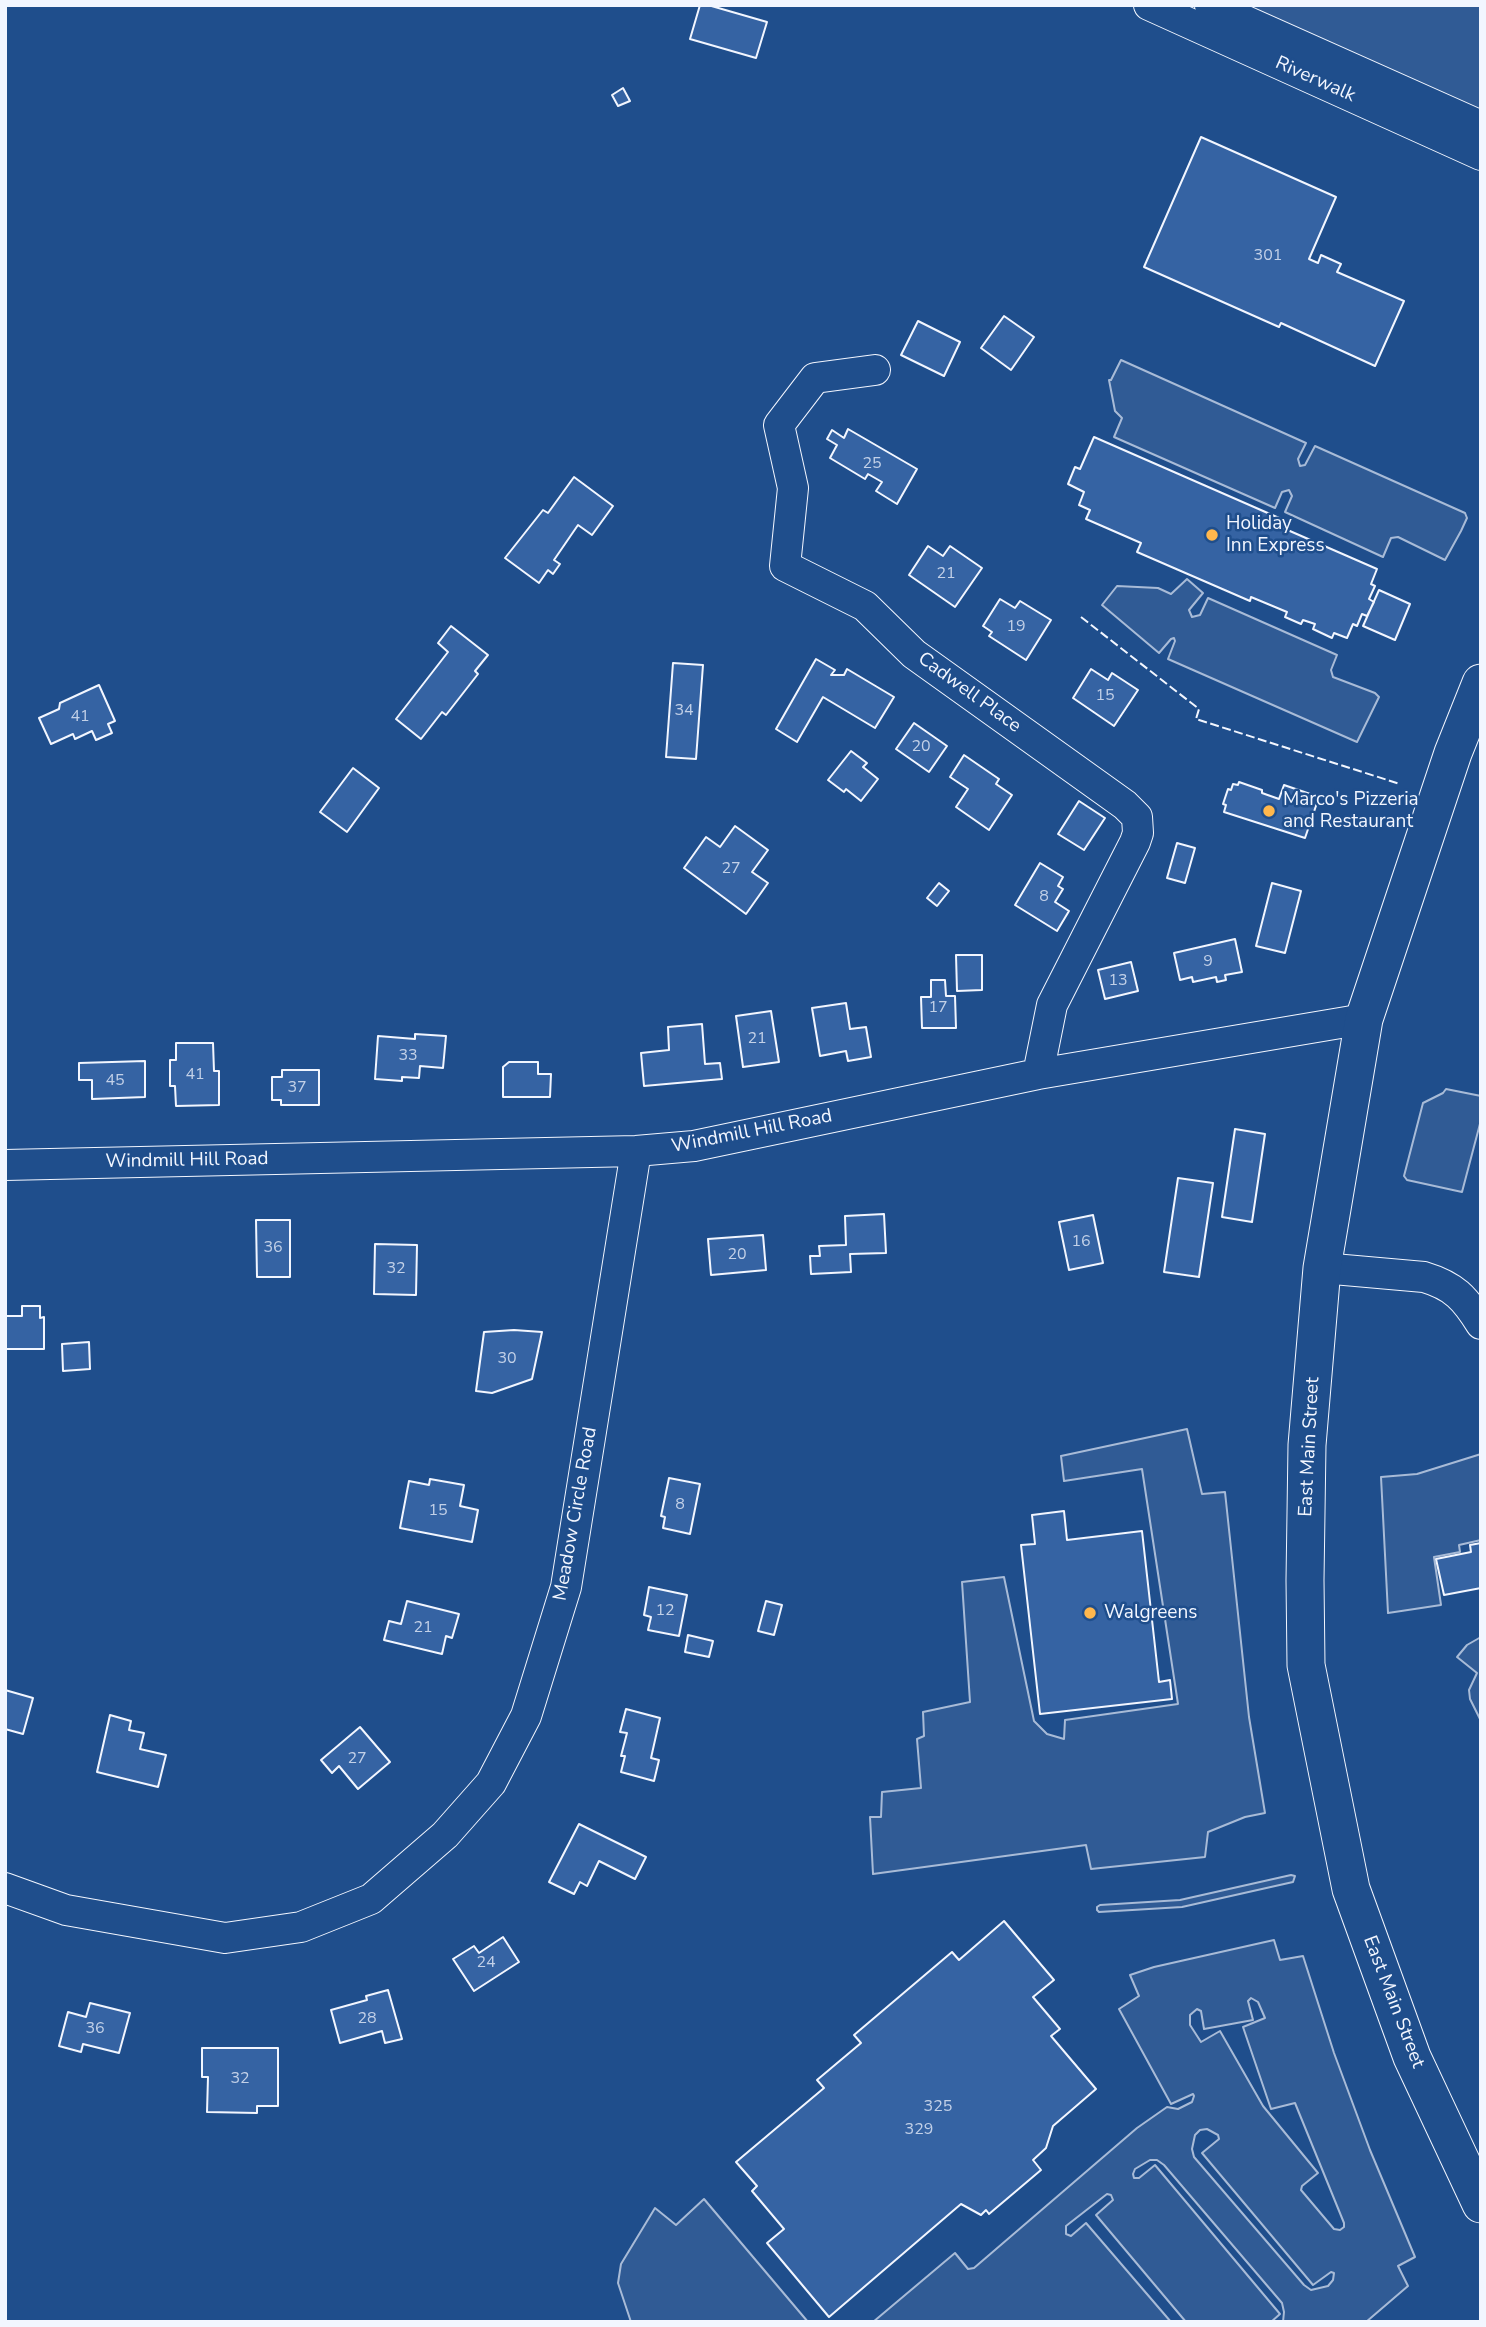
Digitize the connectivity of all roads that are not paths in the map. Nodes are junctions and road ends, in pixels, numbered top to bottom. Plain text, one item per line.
1 (1149, 5) edge
2 (1210, 5) edge
3 (1481, 126) edge
4 (1481, 155) edge
5 (875, 370) dead end
6 (1481, 683) edge
7 (1364, 1019) junction
8 (1038, 1074) junction
9 (636, 1151) junction
10 (5, 1165) edge
11 (1322, 1268) junction
12 (1481, 1324) edge
13 (5, 1888) edge
14 (1481, 2204) edge

1 - 4 street, Riverwalk
2 - 3 street, Riverwalk
5 - 8 street, Cadwell Place
6 - 7 main road, East Main Street
7 - 8 street, Windmill Hill Road
7 - 11 main road, East Main Street
8 - 9 street, Windmill Hill Road
9 - 10 street, Windmill Hill Road
9 - 13 street, Meadow Circle Road
11 - 12 street
11 - 14 main road, East Main Street

